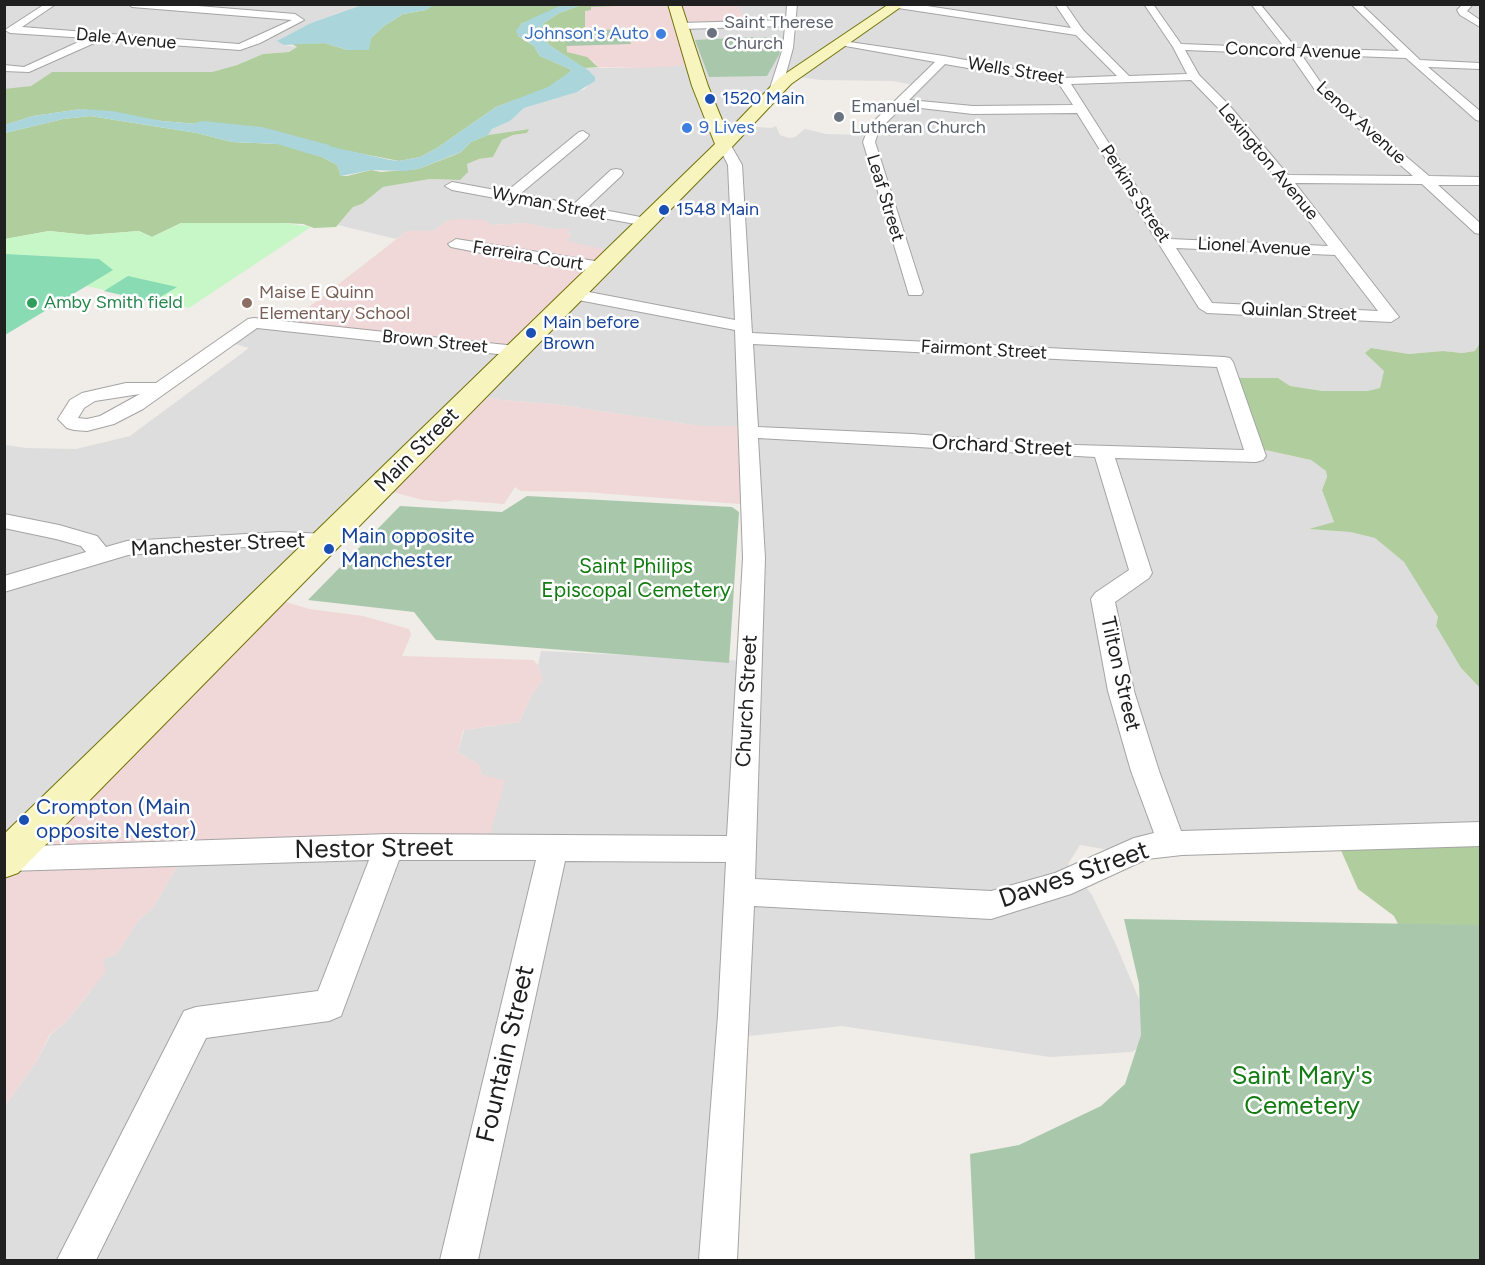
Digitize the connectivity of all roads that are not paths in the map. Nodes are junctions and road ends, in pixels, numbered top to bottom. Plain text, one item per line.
1 (52, 4) edge
2 (132, 4) edge
3 (268, 4) edge
4 (792, 4) edge
5 (1059, 4) edge
6 (1149, 4) edge
7 (1255, 4) edge
8 (1355, 4) edge
9 (1469, 4) edge
10 (899, 5) edge
11 (167, 6) edge
12 (1013, 10) dead end
13 (250, 14) junction
14 (677, 15) edge
15 (145, 16) dead end
16 (1000, 20) junction
17 (790, 23) junction
18 (1480, 24) edge
19 (125, 25) dead end
20 (8, 31) edge
21 (1079, 32) junction
22 (102, 35) junction
23 (840, 42) junction
24 (1178, 47) junction
25 (1293, 51) junction
26 (944, 59) junction
27 (1413, 59) junction
28 (1480, 66) edge
29 (4, 68) edge
30 (1194, 77) junction
31 (1127, 80) junction
32 (1063, 81) junction
33 (776, 88) junction
34 (899, 102) junction
35 (1080, 109) junction
36 (1480, 117) edge
37 (583, 135) dead end
38 (724, 145) junction
39 (616, 173) dead end
40 (1284, 179) junction
41 (1425, 180) junction
42 (1480, 181) edge
43 (452, 186) dead end
44 (510, 196) junction
45 (577, 209) junction
46 (646, 222) junction
47 (1480, 230) edge
48 (1167, 243) junction
49 (456, 244) dead end
50 (1341, 251) junction
51 (601, 267) junction
52 (915, 292) dead end
53 (573, 294) junction
54 (1207, 308) joint
55 (1391, 317) joint
56 (745, 332) junction
57 (516, 351) junction
58 (159, 389) dead end
59 (748, 432) junction
60 (1103, 451) junction
61 (1256, 456) joint
62 (4, 521) edge
63 (328, 541) junction
64 (100, 554) junction
65 (4, 584) edge
66 (1480, 834) edge
67 (1172, 844) junction
68 (389, 847) junction
69 (553, 848) junction
70 (740, 849) junction
71 (6, 860) edge
72 (740, 892) junction
73 (76, 1260) edge
74 (459, 1260) edge
75 (718, 1260) edge

1 - 20 street
2 - 11 street
3 - 13 street
4 - 17 street
5 - 21 street
6 - 24 street, Lexington Avenue
7 - 25 street, Lenox Avenue
8 - 27 street
9 - 18 street
10 - 16 street
10 - 23 main road, Main Street
11 - 13 street
11 - 15 street
12 - 16 street
13 - 22 street, Dale Avenue
14 - 17 street
14 - 38 main road
16 - 21 street
17 - 33 street
19 - 22 street
20 - 22 street, Dale Avenue
21 - 31 street
22 - 29 street
23 - 26 street, Wells Street
23 - 33 main road, Main Street
24 - 25 street, Concord Avenue
24 - 30 street, Lexington Avenue
25 - 27 street, Concord Avenue
25 - 41 street, Lenox Avenue
26 - 32 street, Wells Street
26 - 34 street, Leaf Street
27 - 28 street, Concord Avenue
27 - 36 street
30 - 31 street, Wells Street
30 - 40 street, Lexington Avenue
31 - 32 street, Wells Street
32 - 35 street, Perkins Street
33 - 38 main road, Main Street
34 - 35 street
34 - 52 street, Leaf Street
35 - 48 street, Perkins Street
37 - 44 street
38 - 46 main road, Main Street
38 - 56 street, Church Street
39 - 45 street
40 - 41 street
40 - 50 street, Lexington Avenue
41 - 42 street
41 - 47 street, Lenox Avenue
43 - 44 street, Wyman Street
44 - 45 street, Wyman Street
45 - 46 street, Wyman Street
46 - 51 main road, Main Street
48 - 50 street, Lionel Avenue
48 - 54 street, Perkins Street
49 - 51 street, Ferreira Court
50 - 55 street, Lexington Avenue
51 - 53 main road, Main Street
53 - 56 street, Fairmont Street
53 - 57 main road, Main Street
54 - 55 street, Quinlan Street
56 - 59 street, Church Street
56 - 61 street, Fairmont Street
57 - 58 street, Brown Street
57 - 63 main road, Main Street
59 - 60 street, Orchard Street
59 - 70 street, Church Street
60 - 61 street, Orchard Street
60 - 67 street, Tilton Street
62 - 64 street
63 - 64 street, Manchester Street
63 - 71 main road, Main Street
64 - 65 street, Manchester Street
66 - 67 street, Dawes Street
67 - 72 street, Dawes Street
68 - 69 street, Nestor Street
68 - 71 street, Nestor Street
68 - 73 street
69 - 70 street, Nestor Street
69 - 74 street, Fountain Street
70 - 72 street, Church Street
72 - 75 street, Church Street

